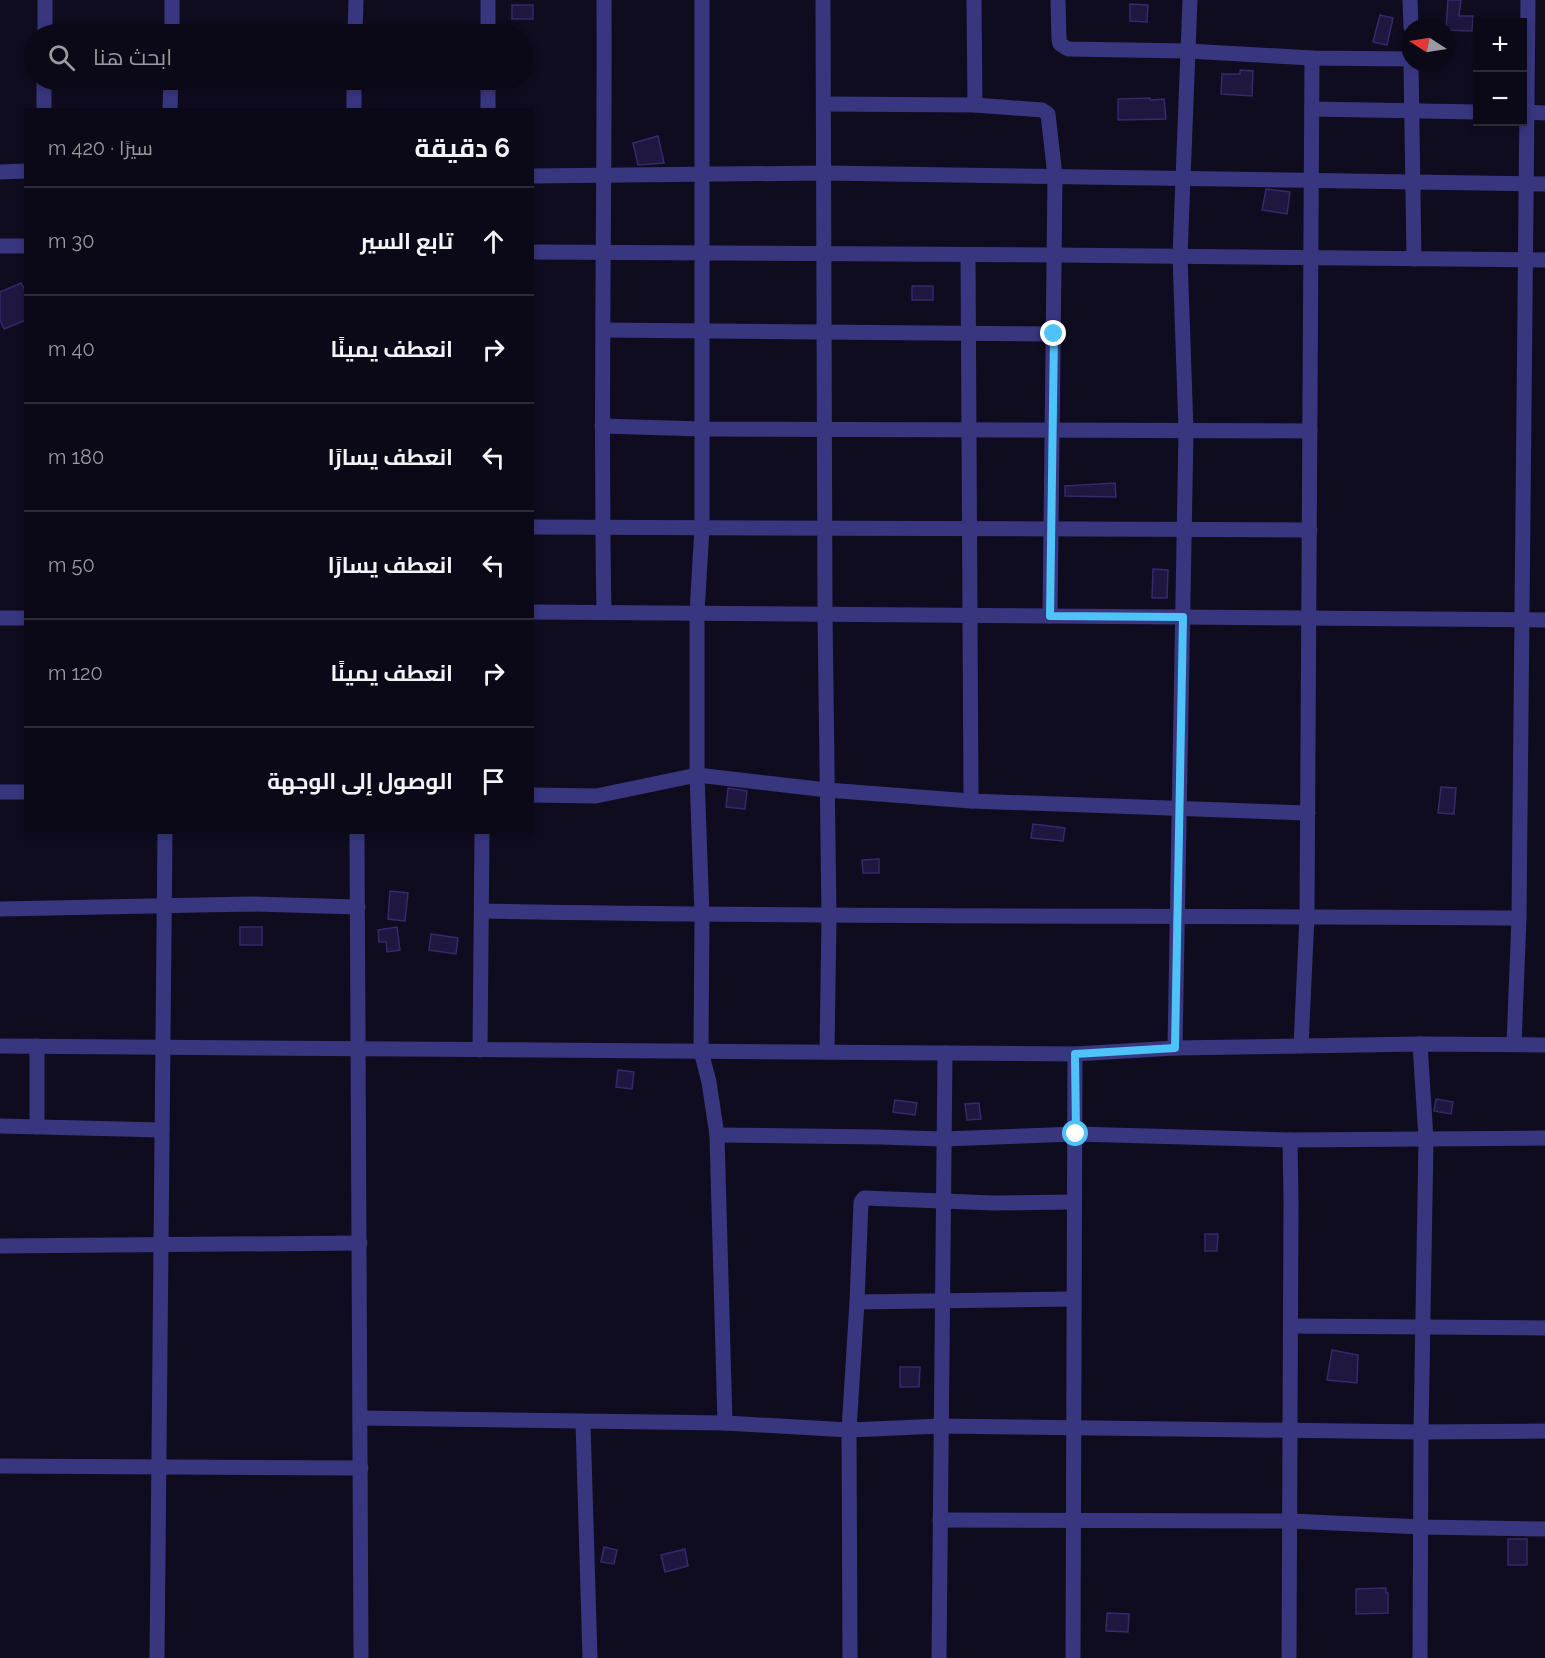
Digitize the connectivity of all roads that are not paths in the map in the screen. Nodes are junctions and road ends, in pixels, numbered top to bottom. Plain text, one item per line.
1 (45, 0) edge
2 (172, 0) edge
3 (356, 0) edge
4 (488, 0) edge
5 (604, 0) edge
6 (702, 0) edge
7 (824, 0) edge
8 (974, 0) edge
9 (1058, 0) edge
10 (1190, 0) edge
11 (1410, 0) edge
12 (1528, 0) edge
13 (1411, 18) edge
14 (45, 24) edge
15 (172, 24) edge
16 (356, 24) edge
17 (488, 24) edge
18 (1188, 51) junction
19 (1312, 58) junction
20 (1401, 61) edge
21 (1411, 72) edge
22 (1526, 72) edge
23 (44, 90) edge
24 (171, 90) edge
25 (354, 90) edge
26 (488, 90) edge
27 (824, 104) junction
28 (975, 105) junction
29 (44, 108) edge
30 (170, 108) edge
31 (354, 108) edge
32 (488, 108) edge
33 (1312, 109) junction
34 (1413, 111) junction
35 (1473, 112) edge
36 (1527, 112) edge
37 (1545, 113) edge
38 (1525, 126) edge
39 (24, 171) edge
40 (0, 172) edge
41 (824, 173) junction
42 (605, 175) junction
43 (702, 175) junction
44 (534, 176) edge
45 (1055, 176) junction
46 (1184, 178) junction
47 (1312, 180) junction
48 (1414, 182) junction
49 (1527, 184) junction
50 (1545, 184) edge
51 (0, 246) edge
52 (24, 246) edge
53 (604, 251) junction
54 (534, 252) edge
55 (700, 254) junction
56 (824, 255) junction
57 (968, 255) junction
58 (1055, 255) junction
59 (1180, 256) junction
60 (1311, 258) junction
61 (1414, 260) junction
62 (1526, 260) junction
63 (1545, 260) edge
64 (604, 330) junction
65 (702, 330) junction
66 (824, 332) junction
67 (970, 333) junction
68 (1054, 334) junction
69 (602, 426) junction
70 (702, 429) junction
71 (825, 429) junction
72 (970, 430) junction
73 (1053, 430) junction
74 (1186, 430) junction
75 (1310, 431) junction
76 (534, 527) edge
77 (604, 528) junction
78 (702, 528) junction
79 (825, 528) junction
80 (970, 529) junction
81 (1052, 529) junction
82 (1184, 530) junction
83 (1310, 530) junction
84 (534, 612) edge
85 (604, 612) junction
86 (697, 612) junction
87 (825, 614) junction
88 (969, 615) junction
89 (1050, 616) junction
90 (1183, 617) junction
91 (0, 618) edge
92 (24, 618) edge
93 (1309, 618) junction
94 (1522, 619) junction
95 (1545, 620) edge
96 (697, 775) junction
97 (827, 790) junction
98 (0, 792) edge
99 (24, 792) edge
100 (534, 795) edge
101 (970, 801) junction
102 (1178, 807) junction
103 (1308, 813) junction
104 (165, 834) edge
105 (357, 834) edge
106 (482, 834) edge
107 (163, 905) junction
108 (358, 907) junction
109 (0, 909) edge
110 (483, 911) junction
111 (1178, 915) junction
112 (702, 916) junction
113 (1307, 916) junction
114 (829, 917) junction
115 (1519, 918) junction
116 (1420, 1044) junction
117 (1514, 1044) junction
118 (1545, 1045) edge
119 (0, 1046) edge
120 (37, 1046) junction
121 (1301, 1046) junction
122 (162, 1047) junction
123 (358, 1048) junction
124 (1175, 1048) junction
125 (480, 1050) junction
126 (701, 1051) junction
127 (827, 1052) junction
128 (945, 1053) junction
129 (1075, 1054) junction
130 (0, 1126) edge
131 (37, 1127) junction
132 (162, 1130) junction
133 (1076, 1134) junction
134 (717, 1136) junction
135 (1545, 1138) edge
136 (1426, 1139) junction
137 (943, 1140) junction
138 (1290, 1140) junction
139 (944, 1201) junction
140 (1074, 1202) junction
141 (360, 1243) junction
142 (0, 1246) edge
143 (161, 1246) junction
144 (1074, 1299) junction
145 (943, 1301) junction
146 (857, 1302) junction
147 (1291, 1326) junction
148 (1422, 1327) junction
149 (1545, 1328) edge
150 (361, 1419) junction
151 (583, 1422) junction
152 (725, 1423) junction
153 (941, 1426) junction
154 (1074, 1428) junction
155 (849, 1430) junction
156 (1290, 1430) junction
157 (1545, 1431) edge
158 (1421, 1432) junction
159 (0, 1467) edge
160 (159, 1467) junction
161 (361, 1468) junction
162 (940, 1520) junction
163 (1073, 1520) junction
164 (1290, 1521) junction
165 (1422, 1527) junction
166 (1545, 1529) edge
167 (157, 1658) edge
168 (361, 1658) edge
169 (590, 1658) edge
170 (850, 1658) edge
171 (939, 1658) edge
172 (1073, 1658) edge
173 (1289, 1658) edge
174 (1420, 1658) edge

1 - 14 street
2 - 15 street
3 - 16 street
4 - 17 street
5 - 42 street
6 - 43 street
7 - 27 street
8 - 28 street
9 - 18 street
10 - 18 street
11 - 13 street
12 - 22 street
18 - 19 street
18 - 46 street
19 - 20 street
19 - 33 street
21 - 34 street
23 - 29 street
24 - 30 street
25 - 31 street
26 - 32 street
27 - 28 street
27 - 41 street
28 - 45 street
33 - 34 street
33 - 47 street
34 - 35 street
34 - 48 street
36 - 37 street
38 - 49 street
39 - 40 street
41 - 43 street
41 - 45 street
41 - 56 street
42 - 43 street
42 - 44 street
42 - 53 street
43 - 55 street
45 - 46 street
45 - 58 street
46 - 47 street
46 - 59 street
47 - 48 street
47 - 60 street
48 - 49 street
48 - 61 street
49 - 50 street
49 - 62 street
51 - 52 street
53 - 54 street
53 - 55 street
53 - 64 street
55 - 56 street
55 - 65 street
56 - 57 street
56 - 66 street
57 - 58 street
57 - 67 street
58 - 59 street
58 - 68 street
59 - 60 street
59 - 74 street
60 - 61 street
60 - 75 street
61 - 62 street
62 - 63 street
62 - 94 street
64 - 65 street
64 - 69 street
65 - 66 street
65 - 70 street
66 - 67 street
66 - 71 street
67 - 68 street
67 - 72 street
68 - 73 street
69 - 70 street
69 - 77 street
70 - 71 street
70 - 78 street
71 - 72 street
71 - 79 street
72 - 73 street
72 - 80 street
73 - 74 street
73 - 81 street
74 - 75 street
74 - 82 street
75 - 83 street
76 - 77 street
77 - 78 street
77 - 85 street
78 - 79 street
78 - 86 street
79 - 80 street
79 - 87 street
80 - 81 street
80 - 88 street
81 - 82 street
81 - 89 street
82 - 83 street
82 - 90 street
83 - 93 street
84 - 85 street
85 - 86 street
86 - 87 street
86 - 96 street
87 - 88 street
87 - 97 street
88 - 89 street
88 - 101 street
89 - 90 street
90 - 93 street
90 - 102 street
91 - 92 street
93 - 94 street
93 - 103 street
94 - 95 street
94 - 115 street
96 - 97 street
96 - 100 street
96 - 112 street
97 - 101 street
97 - 114 street
98 - 99 street
101 - 102 street
102 - 103 street
102 - 111 street
103 - 113 street
104 - 107 street
105 - 108 street
106 - 110 street
107 - 108 street
107 - 109 street
107 - 122 street
108 - 123 street
110 - 112 street
110 - 125 street
111 - 113 street
111 - 114 street
111 - 124 street
112 - 114 street
112 - 126 street
113 - 115 street
113 - 121 street
114 - 127 street
115 - 117 street
116 - 117 street
116 - 121 street
116 - 136 street
117 - 118 street
119 - 120 street
120 - 122 street
120 - 131 street
121 - 124 street
122 - 123 street
122 - 132 street
123 - 125 street
123 - 141 street
124 - 129 street
125 - 126 street
126 - 127 street
126 - 134 street
127 - 128 street
128 - 129 street
128 - 137 street
129 - 133 street
130 - 131 street
131 - 132 street
132 - 143 street
133 - 137 street
133 - 138 street
133 - 140 street
134 - 137 street
134 - 152 street
135 - 136 street
136 - 138 street
136 - 148 street
137 - 139 street
138 - 147 street
139 - 140 street
139 - 145 street
139 - 146 street
140 - 144 street
141 - 143 street
141 - 150 street
142 - 143 street
143 - 160 street
144 - 145 street
144 - 154 street
145 - 146 street
145 - 153 street
146 - 155 street
147 - 148 street
147 - 156 street
148 - 149 street
148 - 158 street
150 - 151 street
150 - 161 street
151 - 152 street
151 - 169 street
152 - 155 street
153 - 154 street
153 - 155 street
153 - 162 street
154 - 156 street
154 - 163 street
155 - 170 street
156 - 158 street
156 - 164 street
157 - 158 street
158 - 165 street
159 - 160 street
160 - 161 street
160 - 167 street
161 - 168 street
162 - 163 street
162 - 171 street
163 - 164 street
163 - 172 street
164 - 165 street
164 - 173 street
165 - 166 street
165 - 174 street

